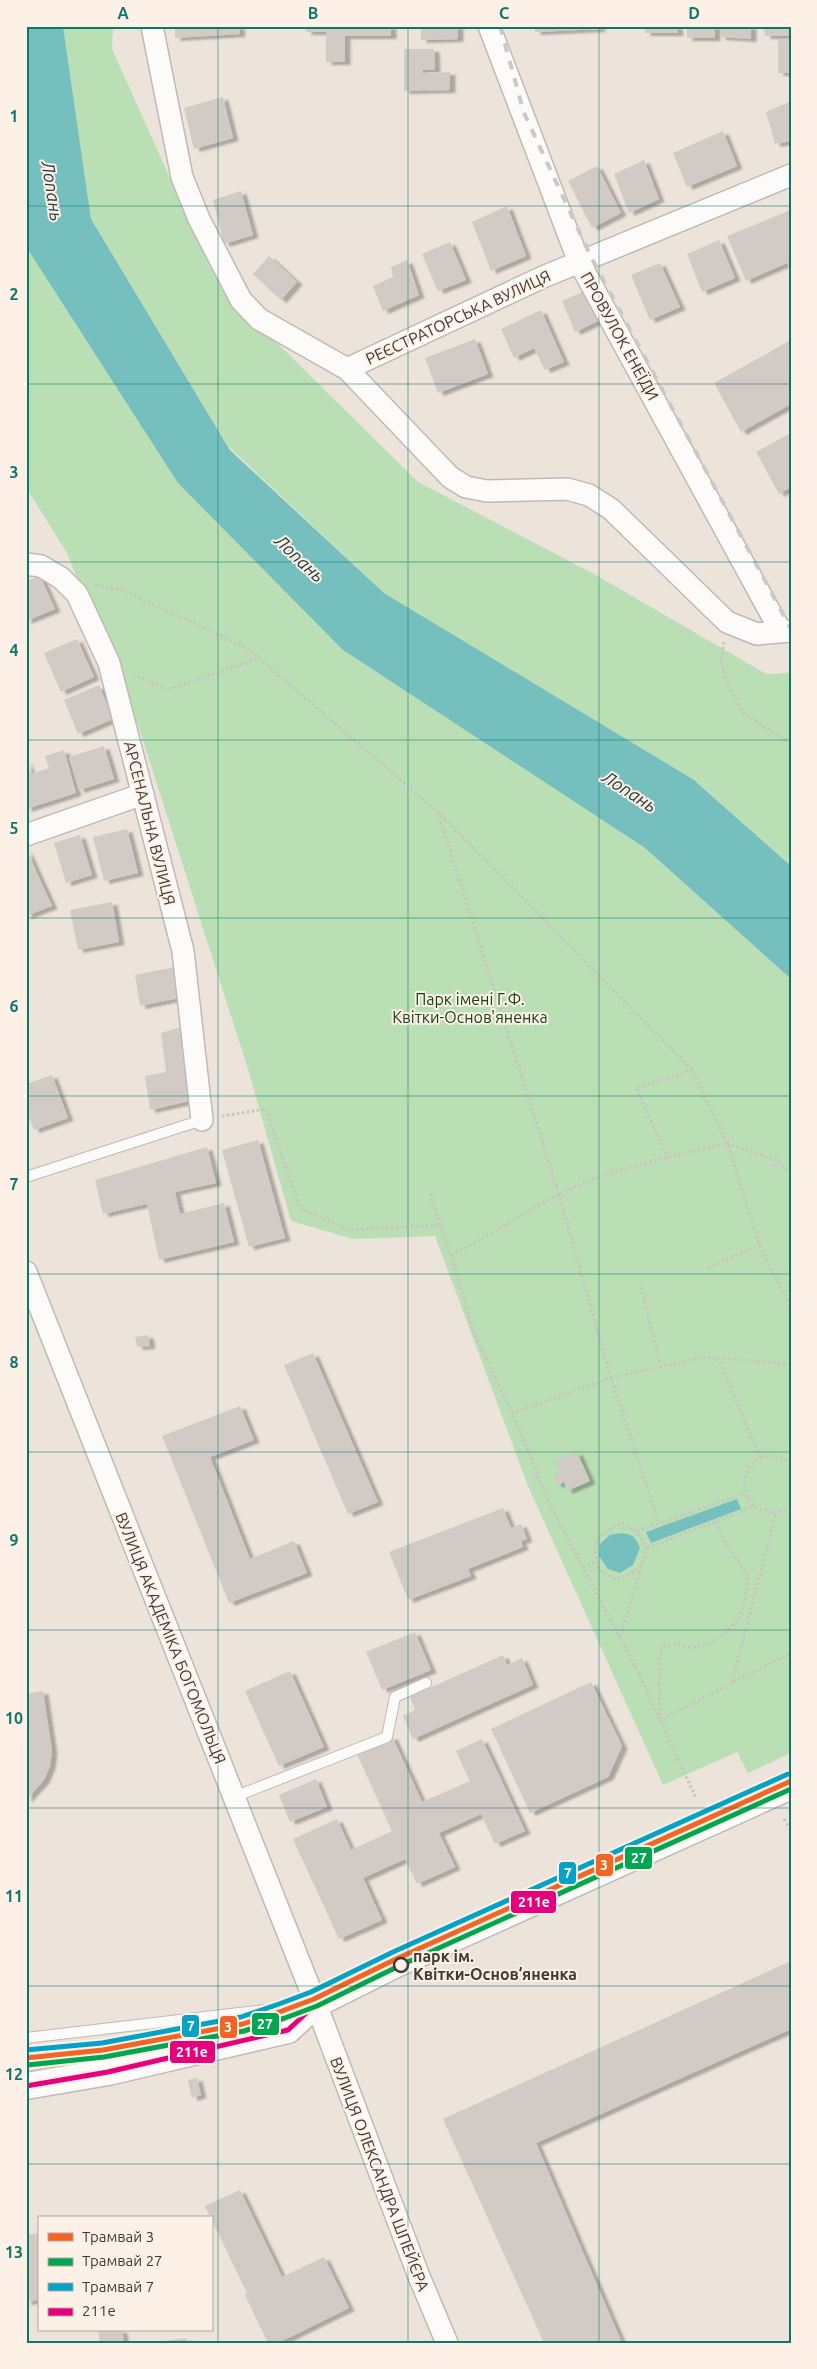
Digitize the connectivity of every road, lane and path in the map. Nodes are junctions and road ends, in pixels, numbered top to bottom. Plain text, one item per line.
1 (152, 26) edge
2 (489, 26) edge
3 (791, 175) edge
4 (579, 262) junction
5 (347, 369) junction
6 (26, 564) edge
7 (61, 578) junction
8 (727, 622) junction
9 (781, 632) edge
10 (259, 658) junction
11 (110, 663) junction
12 (791, 743) edge
13 (143, 794) junction
14 (438, 812) junction
15 (26, 835) edge
16 (692, 1070) junction
17 (202, 1120) junction
18 (727, 1143) junction
19 (668, 1158) junction
20 (791, 1174) edge
21 (26, 1177) edge
22 (430, 1194) dead end
23 (559, 1195) junction
24 (440, 1225) junction
25 (759, 1245) junction
26 (451, 1255) junction
27 (708, 1268) dead end
28 (26, 1272) edge
29 (640, 1288) dead end
30 (791, 1308) edge
31 (718, 1358) junction
32 (791, 1364) edge
33 (661, 1367) junction
34 (611, 1378) junction
35 (512, 1413) junction
36 (760, 1457) junction
37 (791, 1463) edge
38 (746, 1493) junction
39 (755, 1506) junction
40 (791, 1506) edge
41 (776, 1513) junction
42 (658, 1521) dead end
43 (715, 1522) junction
44 (638, 1531) junction
45 (647, 1548) junction
46 (596, 1562) junction
47 (643, 1565) junction
48 (583, 1567) junction
49 (620, 1637) junction
50 (791, 1652) edge
51 (732, 1682) junction
52 (426, 1683) dead end
53 (660, 1720) junction
54 (791, 1786) edge
55 (234, 1797) junction
56 (696, 1798) dead end
57 (784, 1820) dead end
58 (791, 1830) edge
59 (316, 2004) junction
60 (26, 2038) edge
61 (26, 2086) edge
62 (447, 2343) edge

1 - 5 street
2 - 4 street, ПРОВУЛОК ЕНЕЇДИ
3 - 4 street, РЕЄСТРАТОРСЬКА ВУЛИЦЯ
4 - 5 street, РЕЄСТРАТОРСЬКА ВУЛИЦЯ
4 - 9 street, ПРОВУЛОК ЕНЕЇДИ
5 - 8 street
6 - 7 street, АРСЕНАЛЬНА ВУЛИЦЯ
7 - 10 path
7 - 11 street, АРСЕНАЛЬНА ВУЛИЦЯ
8 - 9 street
8 - 12 path
10 - 11 path
10 - 14 path
11 - 13 street, АРСЕНАЛЬНА ВУЛИЦЯ
13 - 15 street
13 - 17 street, АРСЕНАЛЬНА ВУЛИЦЯ
14 - 16 path
14 - 23 path
16 - 18 path
16 - 19 path
17 - 21 lane
17 - 24 path
18 - 19 path
18 - 20 path
18 - 25 path
19 - 23 path
22 - 24 path
23 - 26 path
23 - 34 path
24 - 26 path
25 - 27 path
25 - 30 path
26 - 35 path
28 - 55 street, ВУЛИЦЯ АКАДЕМІКА БОГОМОЛЬЦЯ
29 - 33 path
31 - 32 path
31 - 33 path
31 - 36 path
33 - 34 path
34 - 35 path
34 - 42 path
35 - 48 path
36 - 37 path
36 - 38 path
38 - 39 path
38 - 44 path
39 - 41 path
39 - 43 path
40 - 41 path
41 - 51 path
43 - 45 path
43 - 53 path
44 - 45 path
44 - 46 path
45 - 47 path
46 - 47 path
46 - 48 path
47 - 49 path
48 - 49 path
49 - 53 path
50 - 51 path
51 - 53 path
52 - 55 lane
53 - 56 path
54 - 59 street
55 - 59 street, ВУЛИЦЯ АКАДЕМІКА БОГОМОЛЬЦЯ
57 - 58 path
59 - 60 lane
59 - 61 street
59 - 62 street, ВУЛИЦЯ ОЛЕКСАНДРА ШПЕЙЄРА

